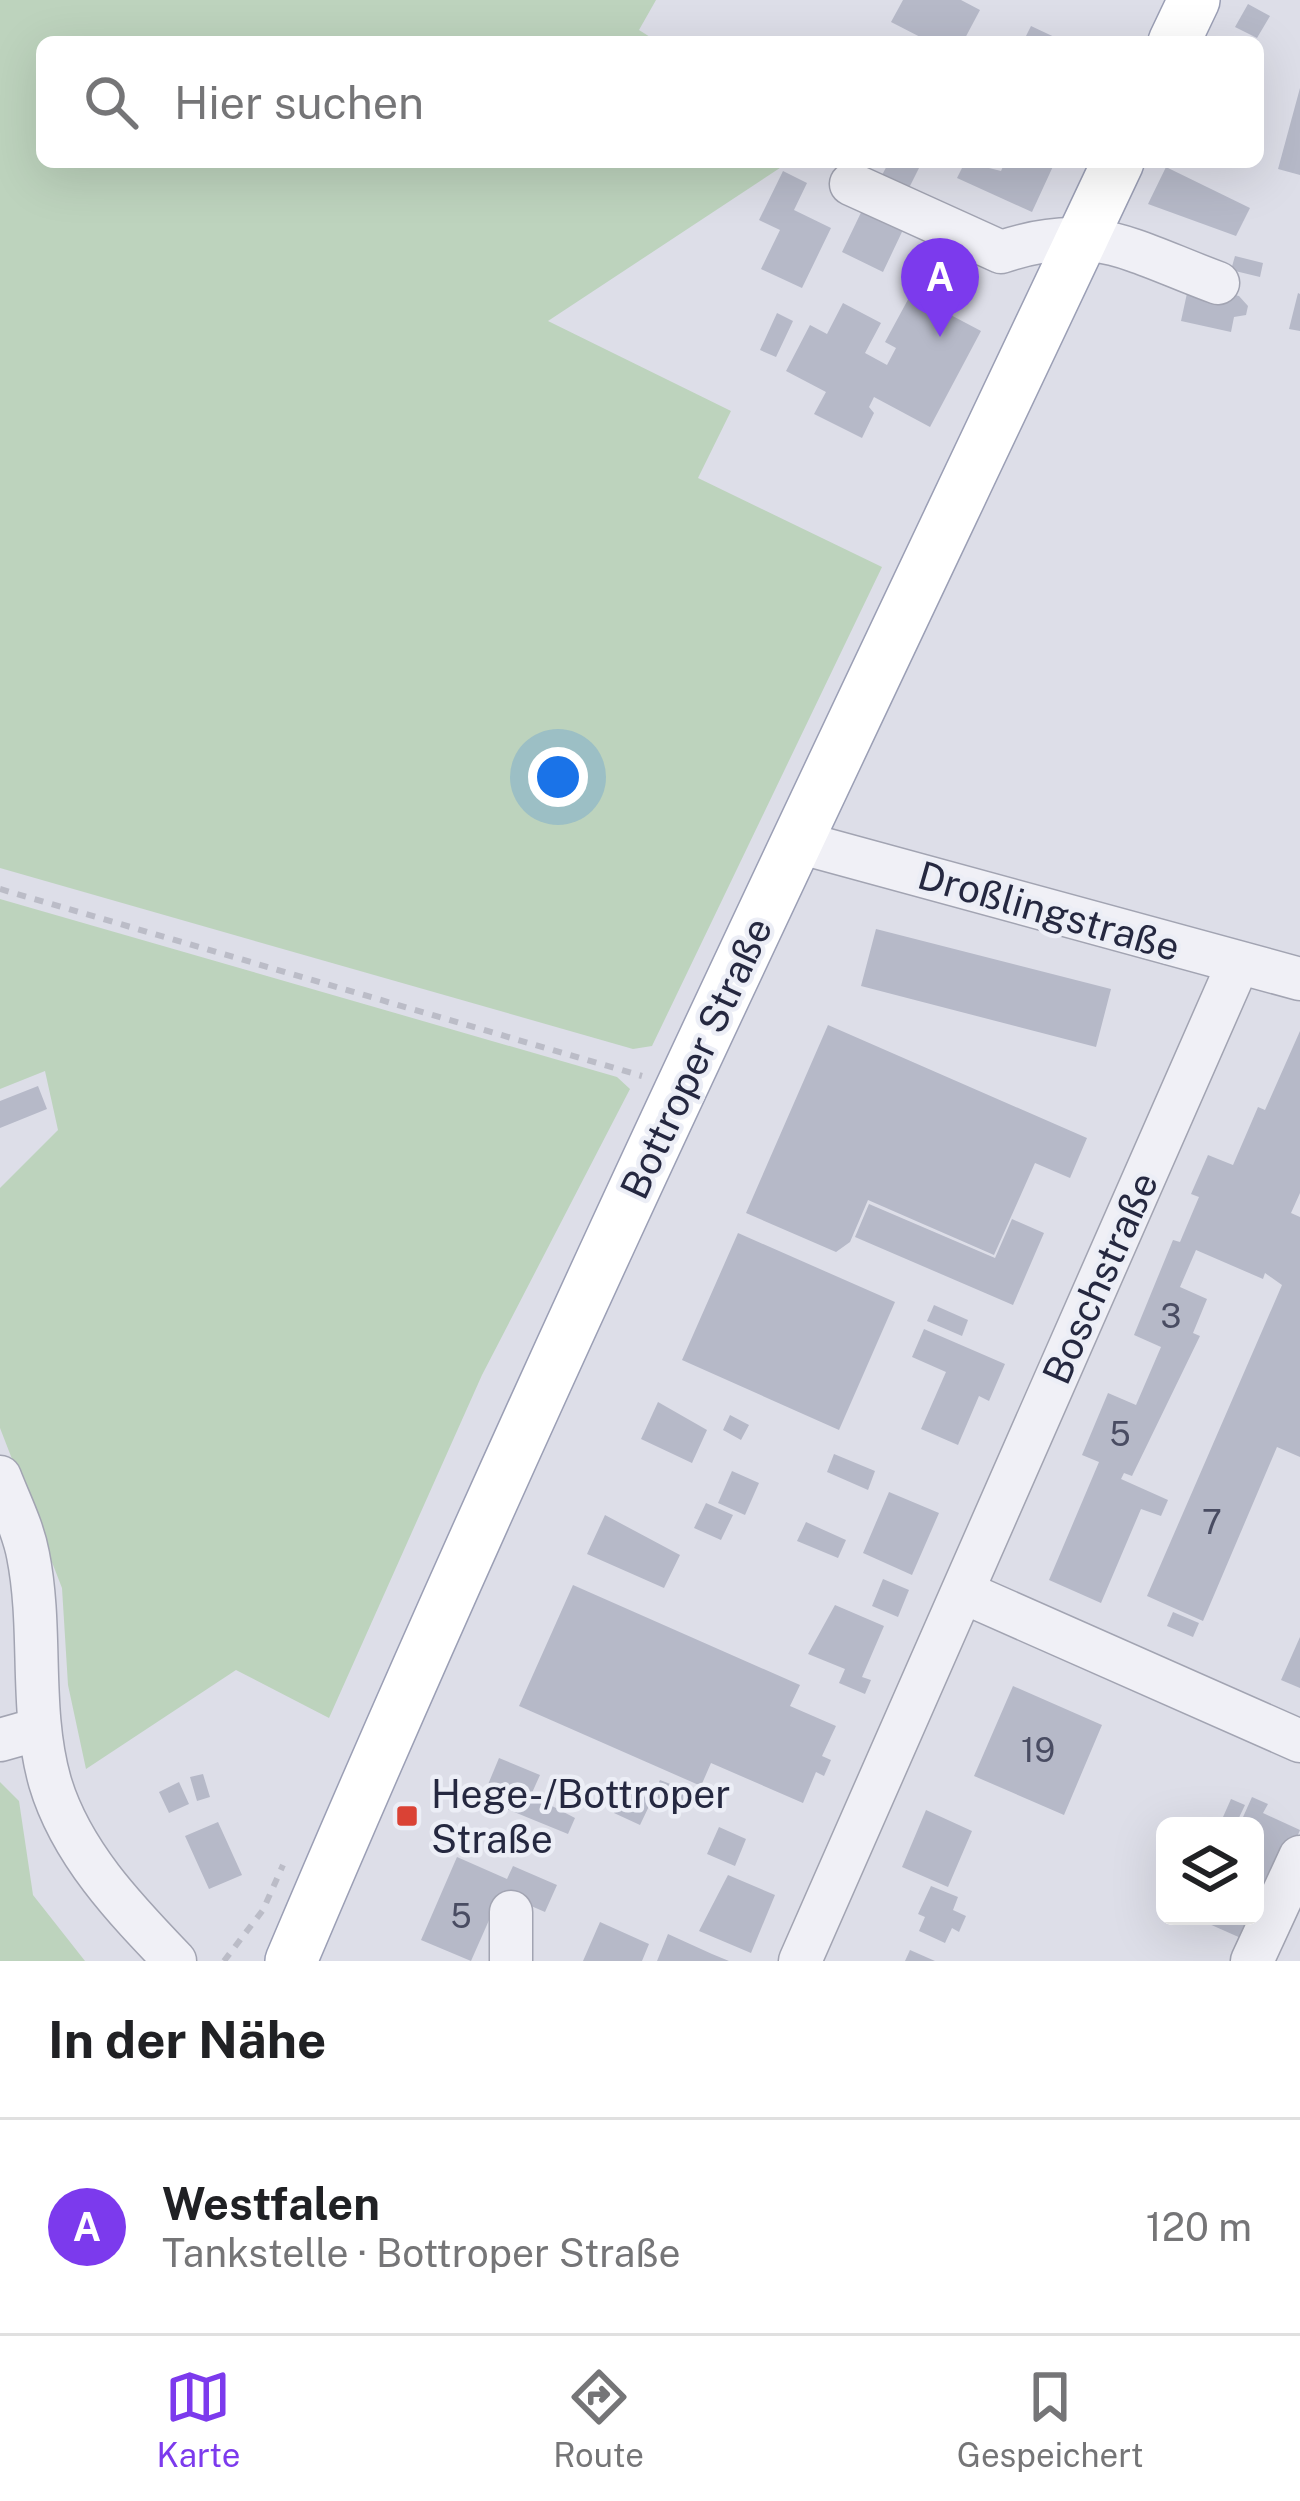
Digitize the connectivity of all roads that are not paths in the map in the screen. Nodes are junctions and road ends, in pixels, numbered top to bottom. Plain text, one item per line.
1 (1194, 0) edge
2 (1177, 36) edge
3 (1115, 168) edge
4 (851, 184) dead end
5 (1083, 236) junction
6 (1218, 283) dead end
7 (798, 842) junction
8 (1238, 964) junction
9 (1300, 979) edge
10 (2, 1490) edge
11 (963, 1592) junction
12 (19, 1734) edge
13 (1300, 1741) edge
14 (1300, 1857) edge
15 (511, 1912) dead end
16 (175, 1961) edge
17 (291, 1961) edge
18 (511, 1961) edge
19 (800, 1961) edge
20 (1252, 1961) edge

1 - 2 main road
3 - 5 main road, Bottroper Straße
4 - 5 street
5 - 6 street
5 - 7 main road, Bottroper Straße
7 - 8 street, Droßlingstraße
7 - 17 main road, Bottroper Straße
8 - 9 street, Droßlingstraße
8 - 11 street, Boschstraße
10 - 12 street
11 - 13 street
11 - 19 street, Boschstraße
12 - 16 street
14 - 20 street
15 - 18 street

